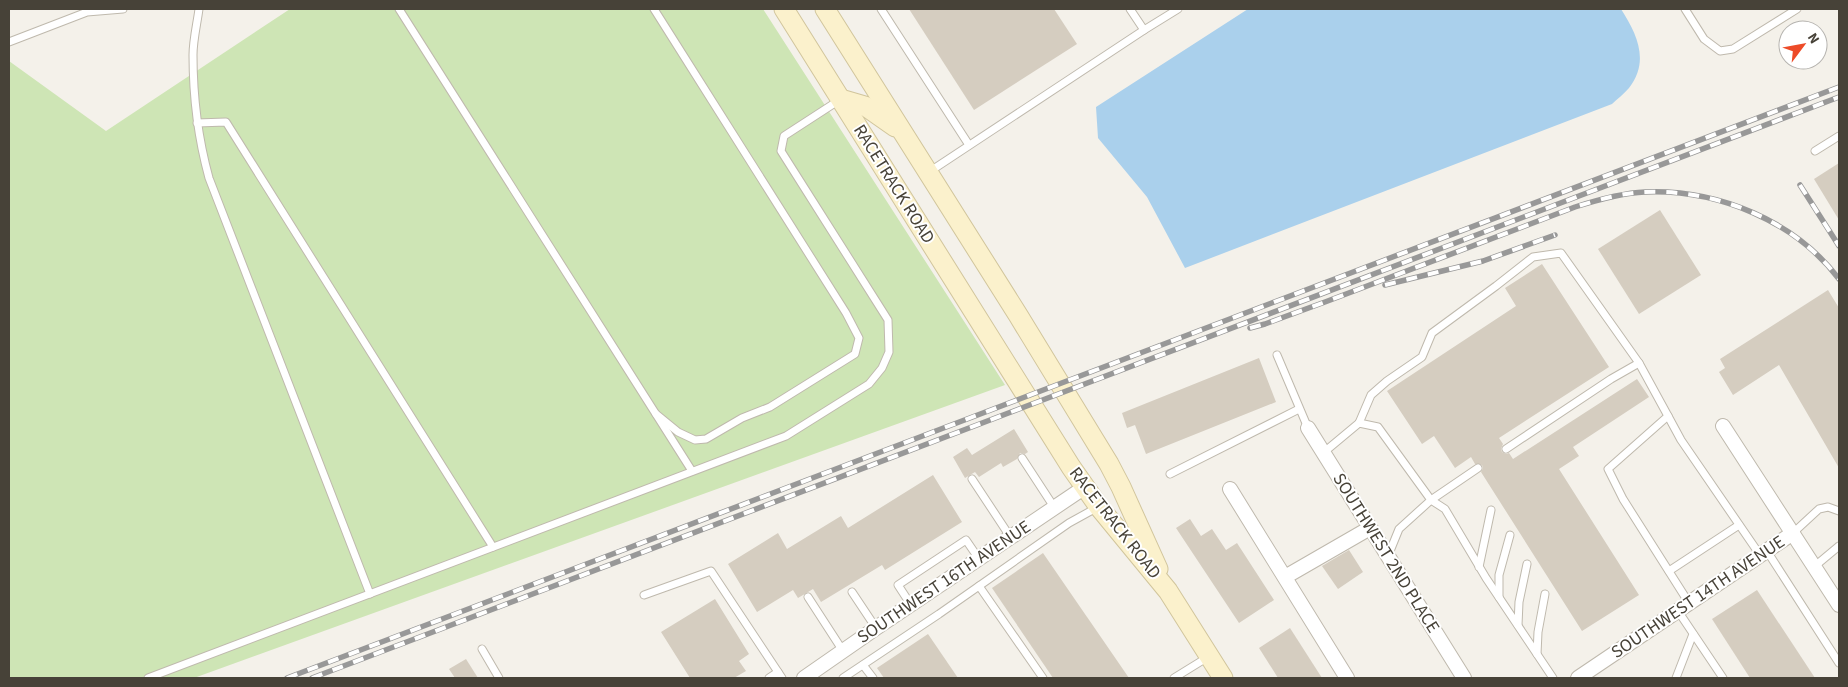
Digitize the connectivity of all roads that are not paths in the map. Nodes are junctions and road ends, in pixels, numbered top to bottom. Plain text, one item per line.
1 (123, 9) edge
2 (199, 9) edge
3 (399, 9) edge
4 (654, 9) edge
5 (784, 9) edge
6 (825, 9) edge
7 (882, 9) edge
8 (1130, 9) edge
9 (1178, 9) edge
10 (1685, 9) edge
11 (1797, 9) edge
12 (1144, 30) junction
13 (9, 42) edge
14 (841, 99) junction
15 (197, 123) junction
16 (902, 132) junction
17 (1839, 136) edge
18 (969, 146) junction
19 (1815, 150) dead end
20 (928, 173) junction
21 (1277, 355) dead end
22 (1639, 362) junction
23 (1299, 409) junction
24 (656, 414) junction
25 (1668, 416) junction
26 (1359, 424) junction
27 (1723, 426) dead end
28 (1308, 428) joint
29 (1506, 449) dead end
30 (1323, 453) junction
31 (1022, 458) dead end
32 (1478, 468) dead end
33 (692, 471) junction
34 (1170, 474) dead end
35 (972, 479) dead end
36 (1085, 488) junction
37 (1230, 489) dead end
38 (1430, 500) junction
39 (1054, 507) junction
40 (1099, 507) junction
41 (1491, 510) dead end
42 (1839, 511) edge
43 (1739, 524) junction
44 (1370, 528) junction
45 (1793, 533) junction
46 (1510, 535) dead end
47 (1011, 538) junction
48 (1839, 546) edge
49 (493, 547) junction
50 (1763, 553) junction
51 (1388, 557) junction
52 (979, 559) junction
53 (1527, 564) dead end
54 (1814, 566) junction
55 (1479, 568) junction
56 (1669, 571) junction
57 (1285, 576) junction
58 (979, 586) junction
59 (1168, 590) junction
60 (852, 592) dead end
61 (370, 594) junction
62 (1545, 594) dead end
63 (644, 595) dead end
64 (808, 597) dead end
65 (1499, 598) junction
66 (911, 605) junction
67 (1839, 605) edge
68 (1684, 607) junction
69 (1518, 626) junction
70 (876, 628) junction
71 (1693, 634) junction
72 (482, 649) dead end
73 (843, 651) junction
74 (1537, 655) junction
75 (1209, 656) junction
76 (1839, 663) edge
77 (863, 665) junction
78 (780, 675) edge
79 (812, 676) edge
80 (148, 678) edge
81 (499, 678) edge
82 (769, 678) edge
83 (843, 678) edge
84 (873, 678) edge
85 (1043, 678) edge
86 (1174, 678) edge
87 (1223, 678) edge
88 (1346, 678) edge
89 (1464, 678) edge
90 (1553, 678) edge
91 (1578, 678) edge
92 (1676, 678) edge
93 (1722, 678) edge

1 - 13 lane
2 - 15 lane
3 - 24 lane
4 - 24 lane
5 - 14 street, RACETRACK ROAD
6 - 16 street, RACETRACK ROAD
7 - 18 lane
8 - 12 lane
9 - 12 lane
10 - 11 lane
12 - 18 lane
14 - 16 street
14 - 33 lane
14 - 36 street, RACETRACK ROAD
15 - 49 lane
15 - 61 lane
16 - 20 street, RACETRACK ROAD
17 - 19 lane
18 - 20 lane
20 - 59 street, RACETRACK ROAD
21 - 23 lane
22 - 25 lane
22 - 26 lane
22 - 29 lane
23 - 28 lane
23 - 34 lane
24 - 33 lane
25 - 43 lane
25 - 56 lane
26 - 30 lane
26 - 38 lane
27 - 45 street
28 - 30 street, SOUTHWEST 2ND PLACE
30 - 44 street, SOUTHWEST 2ND PLACE
31 - 39 lane
32 - 38 lane
33 - 49 lane
35 - 47 lane
36 - 39 street, SOUTHWEST 16TH AVENUE
36 - 40 street, RACETRACK ROAD
37 - 57 street
38 - 51 lane
38 - 55 lane
39 - 47 street, SOUTHWEST 16TH AVENUE
40 - 58 lane
40 - 59 street, RACETRACK ROAD
41 - 55 lane
42 - 45 lane
43 - 50 lane
43 - 56 lane
44 - 51 street, SOUTHWEST 2ND PLACE
44 - 57 street
45 - 50 street, SOUTHWEST 14TH AVENUE
45 - 54 street
46 - 65 lane
47 - 52 street, SOUTHWEST 16TH AVENUE
48 - 54 lane
49 - 61 lane
50 - 68 street, SOUTHWEST 14TH AVENUE
50 - 76 lane
51 - 89 street, SOUTHWEST 2ND PLACE
52 - 66 street, SOUTHWEST 16TH AVENUE
52 - 66 lane
53 - 69 lane
54 - 67 street
55 - 65 lane
56 - 68 lane
57 - 88 street
58 - 77 lane
58 - 85 lane
59 - 75 street
60 - 70 lane
61 - 80 lane
62 - 74 lane
63 - 78 lane
64 - 73 lane
65 - 69 lane
66 - 70 street, SOUTHWEST 16TH AVENUE
68 - 71 lane
68 - 91 street, SOUTHWEST 14TH AVENUE
69 - 74 lane
70 - 73 street, SOUTHWEST 16TH AVENUE
71 - 92 lane
71 - 93 lane
72 - 81 lane
73 - 79 street, SOUTHWEST 16TH AVENUE
74 - 90 lane
75 - 86 lane
75 - 87 street
77 - 83 lane
77 - 84 lane
78 - 82 lane

